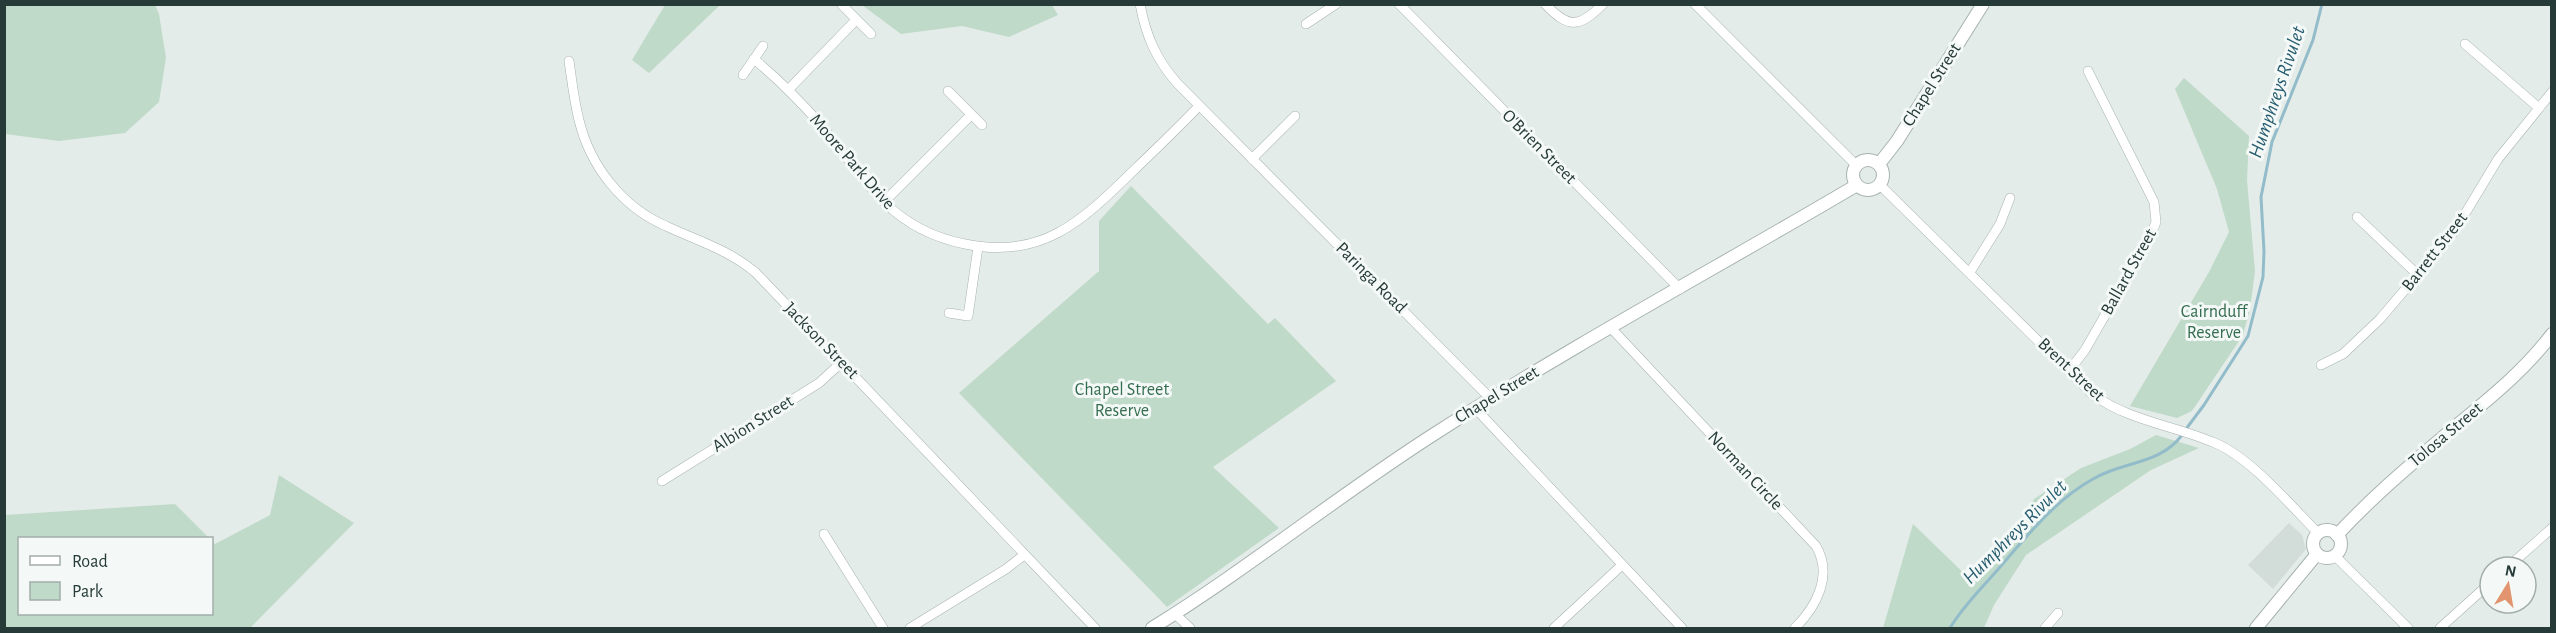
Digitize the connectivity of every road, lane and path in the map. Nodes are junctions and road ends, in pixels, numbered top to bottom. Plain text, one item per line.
1 (1140, 4) edge
2 (1336, 4) edge
3 (1399, 4) edge
4 (1545, 4) edge
5 (1603, 4) edge
6 (1695, 4) edge
7 (1983, 4) edge
8 (842, 5) edge
9 (856, 20) junction
10 (1306, 24) dead end
11 (871, 34) dead end
12 (2465, 44) dead end
13 (763, 46) dead end
14 (754, 59) junction
15 (569, 61) dead end
16 (2088, 71) dead end
17 (743, 75) dead end
18 (789, 89) junction
19 (948, 92) dead end
20 (2552, 92) edge
21 (1199, 106) junction
22 (2539, 108) junction
23 (971, 115) junction
24 (1295, 116) dead end
25 (982, 125) dead end
26 (1252, 159) junction
27 (1879, 164) junction
28 (1857, 166) junction
29 (1857, 185) junction
30 (1880, 185) junction
31 (2010, 198) dead end
32 (884, 202) junction
33 (2357, 217) dead end
34 (978, 247) junction
35 (1970, 272) junction
36 (2418, 275) junction
37 (1680, 289) junction
38 (949, 313) dead end
39 (1611, 328) junction
40 (2552, 334) edge
41 (842, 363) junction
42 (2321, 365) dead end
43 (2069, 371) junction
44 (1490, 398) junction
45 (1475, 408) junction
46 (662, 480) dead end
47 (2552, 528) edge
48 (2318, 533) junction
49 (824, 534) dead end
50 (2337, 535) junction
51 (2317, 554) junction
52 (1024, 555) junction
53 (2522, 555) edge
54 (2335, 556) junction
55 (1622, 565) junction
56 (2478, 594) edge
57 (2058, 613) dead end
58 (1175, 614) junction
59 (883, 628) edge
60 (910, 628) edge
61 (1095, 628) edge
62 (1152, 628) edge
63 (1190, 628) edge
64 (1554, 628) edge
65 (1682, 628) edge
66 (1795, 628) edge
67 (2045, 628) edge
68 (2256, 628) edge
69 (2408, 628) edge
70 (2440, 628) edge

1 - 21 street, Paringa Road
2 - 10 street
3 - 37 street, O'Brien Street
4 - 5 street
6 - 28 street
7 - 27 street, Chapel Street
8 - 9 street
9 - 11 street
9 - 18 street
12 - 22 street
13 - 14 street
14 - 17 street
14 - 18 street, Moore Park Drive
15 - 41 street, Jackson Street
16 - 43 street, Ballard Street
18 - 32 street, Moore Park Drive
19 - 23 street
20 - 22 street, Barrett Street
21 - 26 street, Paringa Road
21 - 34 street, Moore Park Drive
22 - 36 street, Barrett Street
23 - 25 street
23 - 32 street
24 - 26 street
26 - 44 street, Paringa Road
27 - 28 street
27 - 30 street
28 - 29 street
29 - 30 street
29 - 37 street, Chapel Street
30 - 35 street, Brent Street
31 - 35 street
32 - 34 street, Moore Park Drive
33 - 36 street
34 - 38 street
35 - 43 street, Brent Street
36 - 42 street, Barrett Street
37 - 39 street, Chapel Street
39 - 44 street, Chapel Street
39 - 66 street, Norman Circle
40 - 50 street, Tolosa Street
41 - 46 street, Albion Street
41 - 52 street, Jackson Street
43 - 48 street, Brent Street
44 - 45 street, Chapel Street
45 - 55 street
45 - 58 street, Chapel Street
47 - 53 street
48 - 50 street
48 - 51 street
49 - 59 street
50 - 54 street
51 - 54 street
51 - 68 street
52 - 60 street
52 - 61 street, Jackson Street
54 - 69 street
55 - 64 street
55 - 65 street
56 - 70 street
57 - 67 street
58 - 62 street, Chapel Street
58 - 63 street

